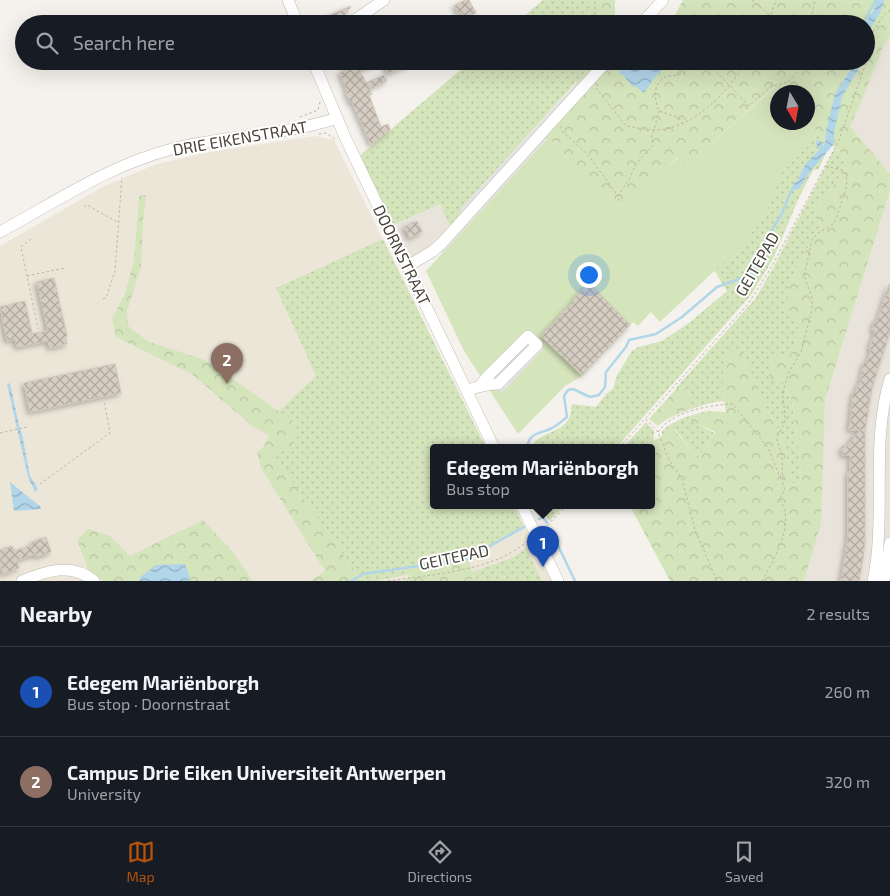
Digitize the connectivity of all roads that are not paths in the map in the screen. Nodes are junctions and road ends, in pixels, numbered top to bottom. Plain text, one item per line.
1 (288, 0) edge
2 (384, 0) edge
3 (663, 0) edge
4 (294, 15) edge
5 (362, 15) edge
6 (649, 15) edge
7 (317, 70) edge
8 (599, 70) edge
9 (337, 118) junction
10 (0, 232) edge
11 (408, 266) junction
12 (890, 379) edge
13 (480, 386) junction
14 (467, 390) junction
15 (492, 444) edge
16 (885, 484) edge
17 (523, 509) edge
18 (890, 543) edge
19 (22, 581) edge
20 (94, 581) edge
21 (558, 581) edge
22 (873, 581) edge
23 (884, 581) edge

1 - 4 street
2 - 5 street
3 - 6 street
7 - 9 street, DOORNSTRAAT
8 - 11 street
9 - 10 street, DRIE EIKENSTRAAT
9 - 11 street, DOORNSTRAAT
11 - 14 street, DOORNSTRAAT
12 - 16 street
13 - 13 street
13 - 14 street
14 - 15 street, DOORNSTRAAT
16 - 22 street
17 - 21 street
18 - 23 street
19 - 20 street

